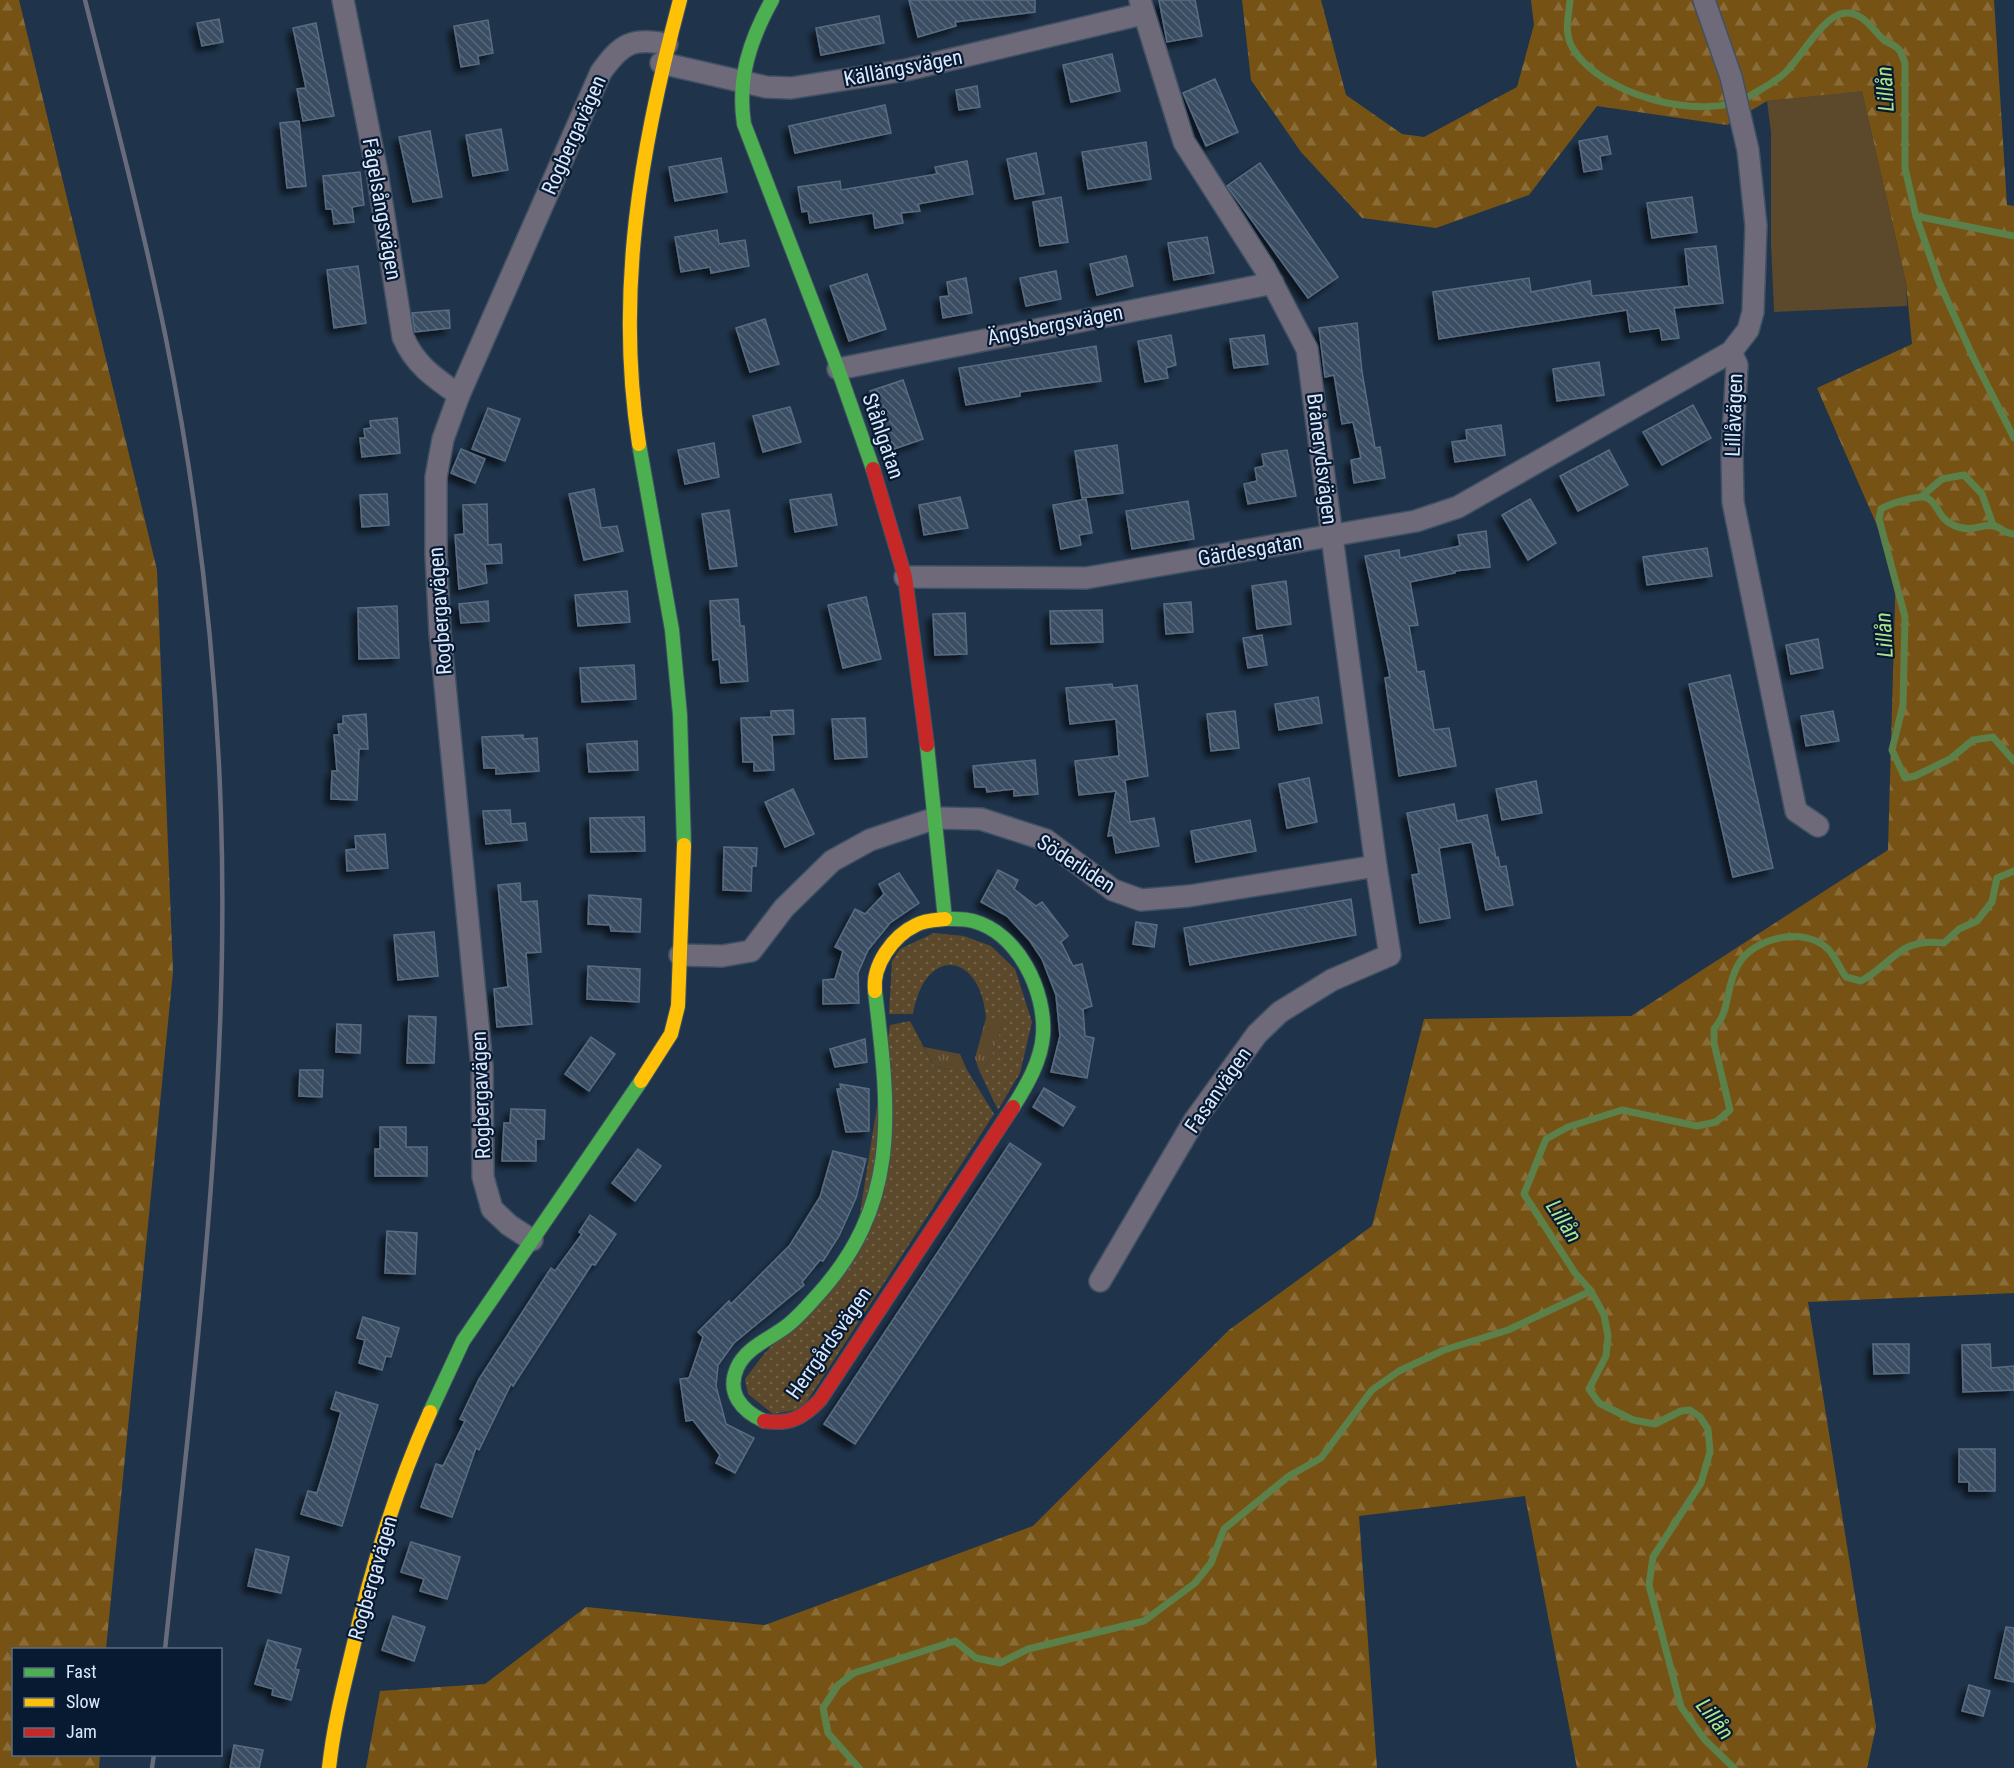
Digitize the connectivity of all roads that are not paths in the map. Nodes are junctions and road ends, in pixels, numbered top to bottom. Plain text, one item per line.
1 (343, 0) edge
2 (680, 0) edge
3 (772, 0) edge
4 (1704, 0) edge
5 (1141, 7) edge
6 (664, 54) junction
7 (740, 81) junction
8 (1273, 284) junction
9 (1731, 352) junction
10 (838, 369) junction
11 (459, 395) junction
12 (1332, 536) junction
13 (905, 577) junction
14 (936, 818) junction
15 (1818, 826) dead end
16 (1376, 866) junction
17 (945, 919) junction
18 (1390, 955) joint
19 (680, 956) junction
20 (532, 1240) junction
21 (1100, 1281) dead end
22 (329, 1768) edge

1 - 11 street, Fågelsångsvägen
2 - 6 street, Rogbergavägen
3 - 7 street, Ståhlgatan
4 - 9 street, Lillåvägen
5 - 7 street, Källängsvägen
5 - 8 street, Brånerydsvägen
6 - 7 street, Källängsvägen
6 - 11 street, Rogbergavägen
6 - 19 street, Rogbergavägen
7 - 10 street, Ståhlgatan
8 - 10 street, Ängsbergsvägen
8 - 12 street, Brånerydsvägen
9 - 12 street, Gärdesgatan
9 - 15 street, Lillåvägen
10 - 13 street, Ståhlgatan
11 - 20 street, Rogbergavägen
12 - 13 street, Gärdesgatan
12 - 16 street, Brånerydsvägen
13 - 14 street, Ståhlgatan
14 - 16 street, Söderliden
14 - 17 street
14 - 19 street, Söderliden
16 - 18 street, Brånerydsvägen
17 - 17 street, Herrgårdsvägen
18 - 21 street, Fasanvägen
19 - 20 street, Rogbergavägen
20 - 22 street, Rogbergavägen

